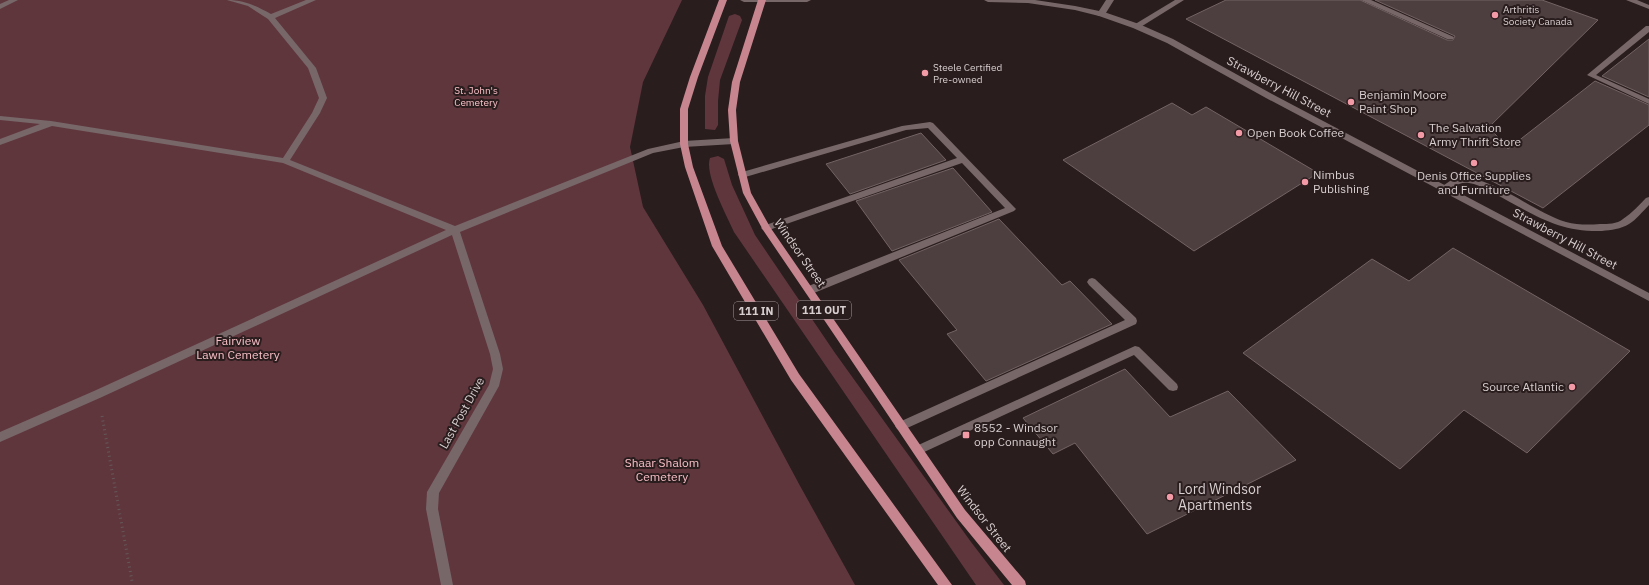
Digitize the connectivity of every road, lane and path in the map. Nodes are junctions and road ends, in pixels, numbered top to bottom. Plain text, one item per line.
1 (14, 0) edge
2 (231, 0) edge
3 (312, 0) edge
4 (723, 0) edge
5 (744, 0) edge
6 (762, 0) edge
7 (807, 0) edge
8 (988, 0) edge
9 (1110, 0) edge
10 (1180, 0) edge
11 (1365, 0) edge
12 (1630, 0) edge
13 (0, 7) edge
14 (1649, 7) edge
15 (1101, 14) junction
16 (271, 17) junction
17 (1136, 26) junction
18 (1649, 28) edge
19 (1450, 37) dead end
20 (1649, 102) edge
21 (0, 118) edge
22 (51, 123) junction
23 (734, 141) junction
24 (0, 142) edge
25 (684, 144) junction
26 (964, 159) junction
27 (285, 161) junction
28 (742, 175) junction
29 (1444, 189) junction
30 (1649, 200) edge
31 (766, 228) junction
32 (456, 230) junction
33 (1092, 282) dead end
34 (810, 290) junction
35 (1649, 298) edge
36 (1173, 387) dead end
37 (98, 394) junction
38 (901, 426) junction
39 (0, 437) edge
40 (918, 450) junction
41 (132, 581) dead end
42 (447, 585) edge
43 (946, 585) edge
44 (1020, 585) edge

1 - 13 street
2 - 16 street
3 - 16 street
4 - 25 main road, 111 IN
5 - 6 street
6 - 7 street
6 - 23 main road, Windsor Street / 111 OUT
8 - 15 street, Strawberry Hill Street
9 - 15 street
10 - 17 street
11 - 19 street
12 - 14 street
15 - 17 street, Strawberry Hill Street
16 - 27 street
17 - 29 street, Strawberry Hill Street
18 - 20 street
21 - 22 street
22 - 24 street
22 - 27 street
23 - 25 street
23 - 28 main road, Windsor Street / 111 OUT
25 - 32 street
25 - 43 main road, 111 IN
26 - 28 street
26 - 31 street
26 - 34 street
27 - 32 street
28 - 31 main road, Windsor Street / 111 OUT
29 - 30 street
29 - 35 street, Strawberry Hill Street
31 - 34 main road, Windsor Street / 111 OUT
32 - 37 street
32 - 42 street, Last Post Drive
33 - 38 street
34 - 38 main road, Windsor Street / 111 OUT
36 - 40 street
37 - 39 street
37 - 41 path
38 - 40 main road, Windsor Street / 111 OUT
40 - 44 main road, Windsor Street / 111 OUT

